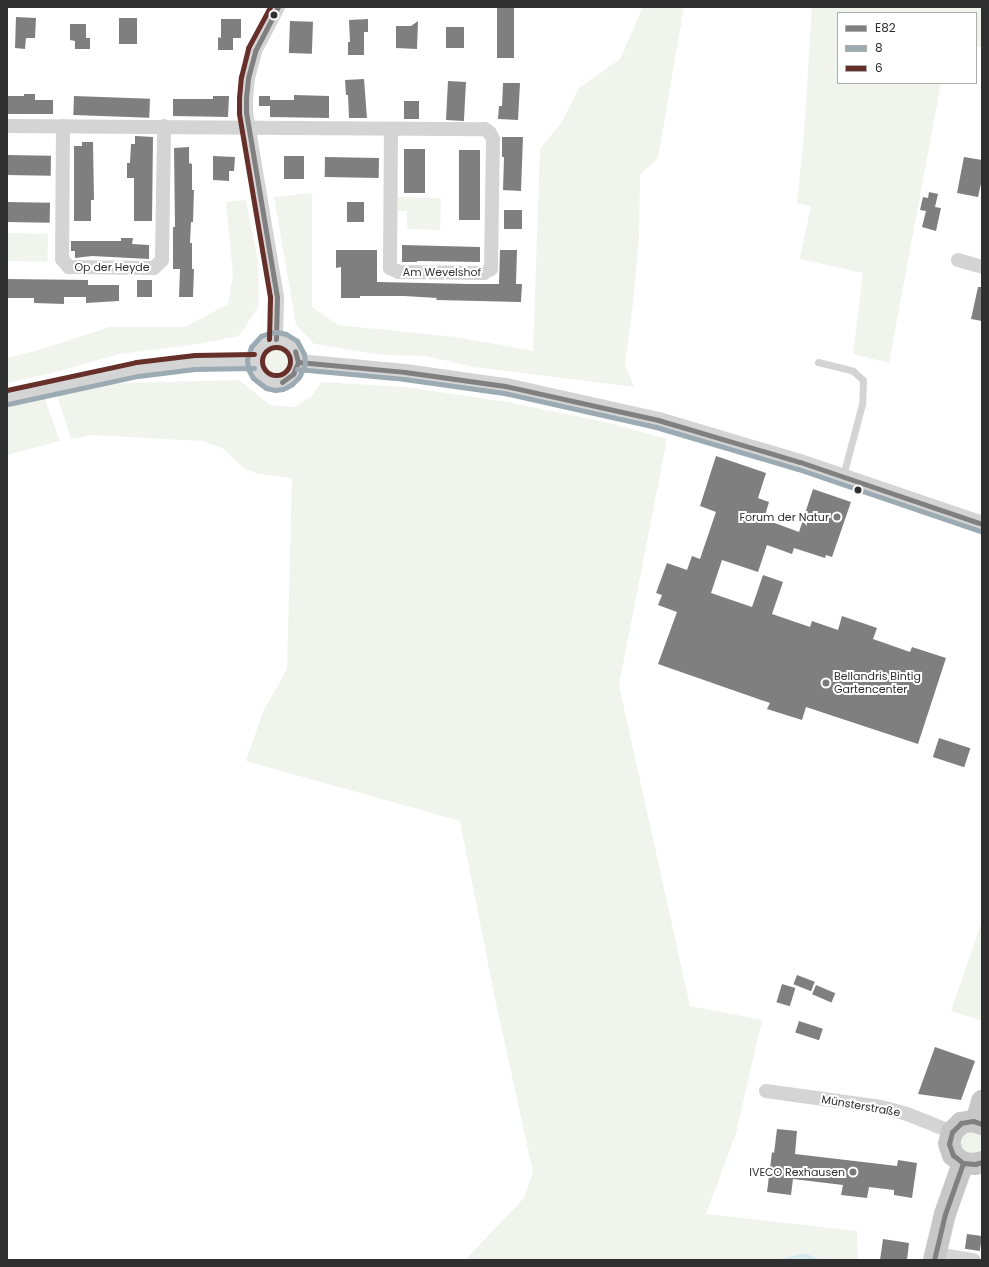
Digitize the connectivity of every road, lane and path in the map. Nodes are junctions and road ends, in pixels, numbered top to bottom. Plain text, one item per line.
1 (278, 7) edge
2 (7, 126) edge
3 (63, 126) junction
4 (164, 126) junction
5 (249, 128) junction
6 (391, 130) junction
7 (958, 260) dead end
8 (982, 267) edge
9 (276, 339) junction
10 (254, 361) junction
11 (298, 362) junction
12 (818, 362) dead end
13 (7, 397) edge
14 (843, 476) junction
15 (982, 524) edge
16 (766, 1091) dead end
17 (980, 1116) edge
18 (952, 1132) junction
19 (972, 1162) edge
20 (935, 1257) edge
21 (974, 1260) edge

1 - 5 street
2 - 3 street
3 - 4 street
3 - 4 street, Op der Heyde
4 - 5 street
5 - 6 street, Am Wevelshof
5 - 9 street
6 - 6 street, Am Wevelshof
7 - 8 street
9 - 10 street
9 - 11 street
10 - 11 street
10 - 13 street
11 - 14 street
12 - 14 lane
14 - 15 street
16 - 18 street, Münsterstraße
17 - 18 main road
18 - 19 main road
19 - 20 main road
20 - 21 street

